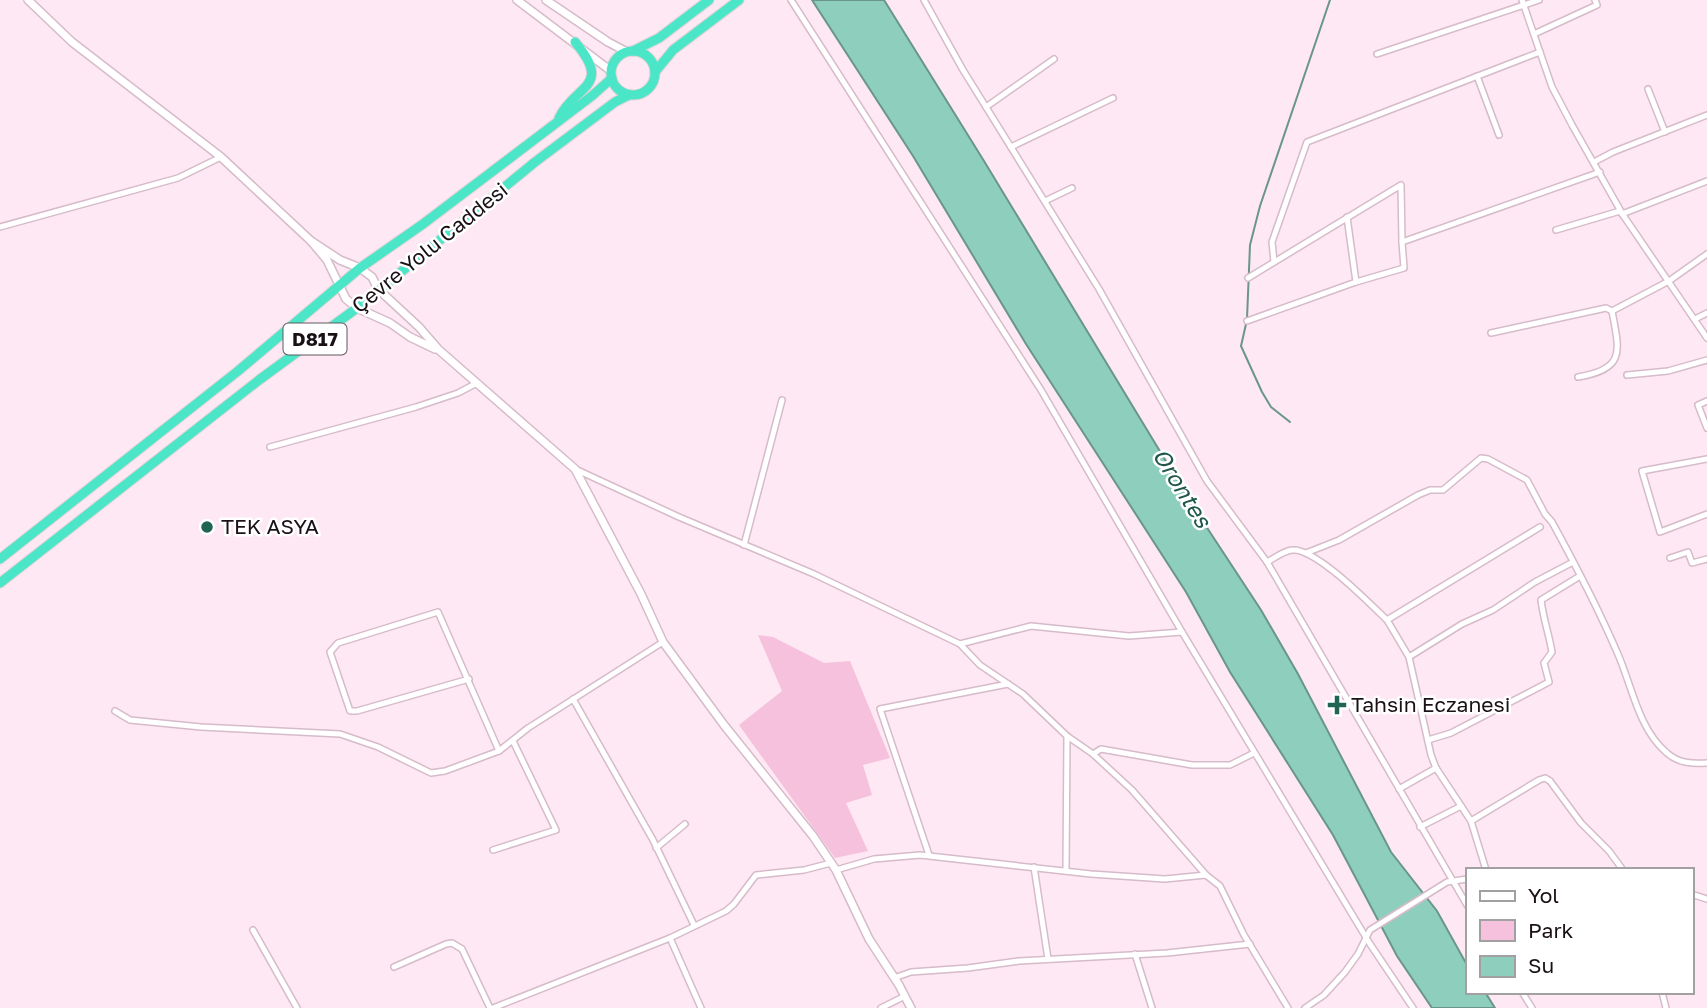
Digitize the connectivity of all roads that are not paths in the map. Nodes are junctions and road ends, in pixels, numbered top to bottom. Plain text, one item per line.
1 (28, 0) edge
2 (517, 0) edge
3 (546, 0) edge
4 (709, 0) edge
5 (739, 0) edge
6 (791, 0) edge
7 (924, 0) edge
8 (1539, 0) edge
9 (1595, 0) edge
10 (1523, 3) edge
11 (1534, 34) junction
12 (575, 42) junction
13 (630, 52) junction
14 (1540, 52) junction
15 (1377, 54) dead end
16 (1055, 59) dead end
17 (655, 72) junction
18 (612, 74) junction
19 (1477, 76) junction
20 (1648, 89) dead end
21 (629, 95) junction
22 (1113, 98) dead end
23 (986, 107) junction
24 (1707, 115) edge
25 (558, 122) junction
26 (1665, 132) junction
27 (1499, 135) dead end
28 (1011, 147) junction
29 (221, 157) junction
30 (1594, 162) junction
31 (1600, 172) junction
32 (1707, 181) edge
33 (1072, 188) dead end
34 (1045, 201) junction
35 (1621, 212) junction
36 (1347, 217) junction
37 (0, 227) edge
38 (1556, 230) dead end
39 (311, 242) junction
40 (1402, 242) junction
41 (1707, 254) edge
42 (1274, 262) junction
43 (360, 268) junction
44 (1248, 278) dead end
45 (1669, 281) junction
46 (1356, 282) junction
47 (338, 284) junction
48 (378, 289) junction
49 (357, 308) junction
50 (1612, 311) junction
51 (1707, 313) edge
52 (1695, 319) junction
53 (1247, 321) dead end
54 (1491, 332) dead end
55 (1707, 338) edge
56 (439, 351) junction
57 (1707, 360) edge
58 (1627, 375) dead end
59 (1578, 377) dead end
60 (477, 383) junction
61 (782, 400) dead end
62 (1707, 401) edge
63 (1707, 428) edge
64 (270, 447) dead end
65 (1707, 459) edge
66 (575, 469) junction
67 (1707, 514) edge
68 (1540, 527) dead end
69 (744, 545) junction
70 (1306, 553) junction
71 (1670, 558) dead end
72 (0, 559) edge
73 (1707, 559) edge
74 (1267, 562) junction
75 (1573, 562) junction
76 (1580, 576) junction
77 (0, 583) edge
78 (1387, 620) junction
79 (1182, 632) junction
80 (663, 642) junction
81 (960, 644) junction
82 (1409, 657) junction
83 (469, 679) junction
84 (1008, 684) junction
85 (573, 699) junction
86 (115, 711) dead end
87 (1067, 736) junction
88 (1428, 740) junction
89 (513, 741) junction
90 (499, 751) junction
91 (1254, 753) junction
92 (1093, 754) junction
93 (1707, 764) edge
94 (1436, 768) junction
95 (1399, 789) junction
96 (1461, 806) junction
97 (1471, 821) junction
98 (685, 824) dead end
99 (1420, 827) junction
100 (656, 848) junction
101 (493, 850) dead end
102 (929, 855) junction
103 (833, 867) junction
104 (1034, 867) junction
105 (1485, 868) edge
106 (1622, 868) edge
107 (1066, 871) junction
108 (1206, 875) junction
109 (1466, 879) edge
110 (1451, 880) junction
111 (1466, 903) edge
112 (694, 925) junction
113 (253, 930) dead end
114 (1367, 937) junction
115 (670, 938) junction
116 (1250, 944) junction
117 (1135, 954) junction
118 (1048, 958) junction
119 (394, 967) dead end
120 (894, 978) junction
121 (905, 996) junction
122 (1319, 999) junction
123 (296, 1008) edge
124 (492, 1008) edge
125 (701, 1008) edge
126 (881, 1008) edge
127 (911, 1008) edge
128 (1152, 1008) edge
129 (1289, 1008) edge
130 (1305, 1008) edge
131 (1325, 1008) edge
132 (1413, 1008) edge

1 - 29 street
2 - 12 street
3 - 13 street
4 - 13 highway, Çevre Yolu Caddesi / D817
5 - 17 highway, Çevre Yolu Caddesi / D817
6 - 79 street
7 - 23 street
8 - 10 street
9 - 11 street
10 - 11 street
10 - 15 street
11 - 14 street
12 - 18 street
12 - 25 highway
13 - 17 highway
13 - 18 highway, Çevre Yolu Caddesi / D817
14 - 19 street
14 - 30 street
16 - 23 street
17 - 21 highway, Çevre Yolu Caddesi / D817
18 - 21 highway
18 - 25 highway, Çevre Yolu Caddesi / D817
19 - 27 street
19 - 42 street
20 - 26 street
21 - 48 highway, Çevre Yolu Caddesi / D817
22 - 28 street
23 - 28 street
24 - 26 street
25 - 43 highway, Çevre Yolu Caddesi / D817
26 - 30 street
28 - 34 street
29 - 37 street
29 - 39 street
30 - 31 street
31 - 35 street
31 - 40 street
32 - 35 street
33 - 34 street
34 - 74 street
35 - 38 street
35 - 45 street
36 - 40 street
36 - 42 street
36 - 46 street
39 - 43 street
39 - 47 street
40 - 46 street
41 - 45 street
42 - 44 street
43 - 47 highway, Çevre Yolu Caddesi / D817
43 - 48 street
45 - 50 street
45 - 52 street
46 - 53 street
47 - 49 street
47 - 72 highway, Çevre Yolu Caddesi / D817
48 - 49 highway, Çevre Yolu Caddesi / D817
48 - 56 street
49 - 56 street
49 - 77 highway, Çevre Yolu Caddesi / D817
50 - 54 street
50 - 59 street
51 - 52 street
52 - 55 street
56 - 60 street
57 - 58 street
60 - 64 street
60 - 66 street
61 - 69 street
62 - 63 street
65 - 67 street
66 - 69 street
66 - 80 street
68 - 78 street
69 - 81 street
70 - 74 street
70 - 75 street
70 - 78 street
71 - 73 street
74 - 95 street
75 - 76 street
75 - 82 street
76 - 88 street
76 - 93 street
78 - 82 street
79 - 81 street
79 - 91 street
80 - 85 street
80 - 103 street
81 - 84 street
82 - 88 street
83 - 83 street
83 - 90 street
84 - 87 street
84 - 102 street
85 - 89 street
85 - 100 street
86 - 90 street
87 - 92 street
87 - 107 street
88 - 94 street
89 - 90 street
89 - 101 street
91 - 92 street
91 - 114 street
92 - 108 street
94 - 95 street
94 - 96 street
95 - 99 street
96 - 97 street
96 - 99 street
97 - 105 street
97 - 106 street
98 - 100 street
99 - 110 street
100 - 112 street
102 - 103 street
102 - 104 street
103 - 112 street
103 - 120 street
104 - 107 street
104 - 118 street
107 - 108 street
108 - 116 street
109 - 110 street
110 - 111 street
110 - 114 street
112 - 115 street
113 - 123 street
114 - 122 street
114 - 132 street
115 - 124 street
115 - 125 street
116 - 117 street
116 - 129 street
117 - 118 street
117 - 128 street
118 - 120 street
119 - 124 street
120 - 121 street
121 - 126 street
121 - 127 street
122 - 130 street
122 - 131 street

